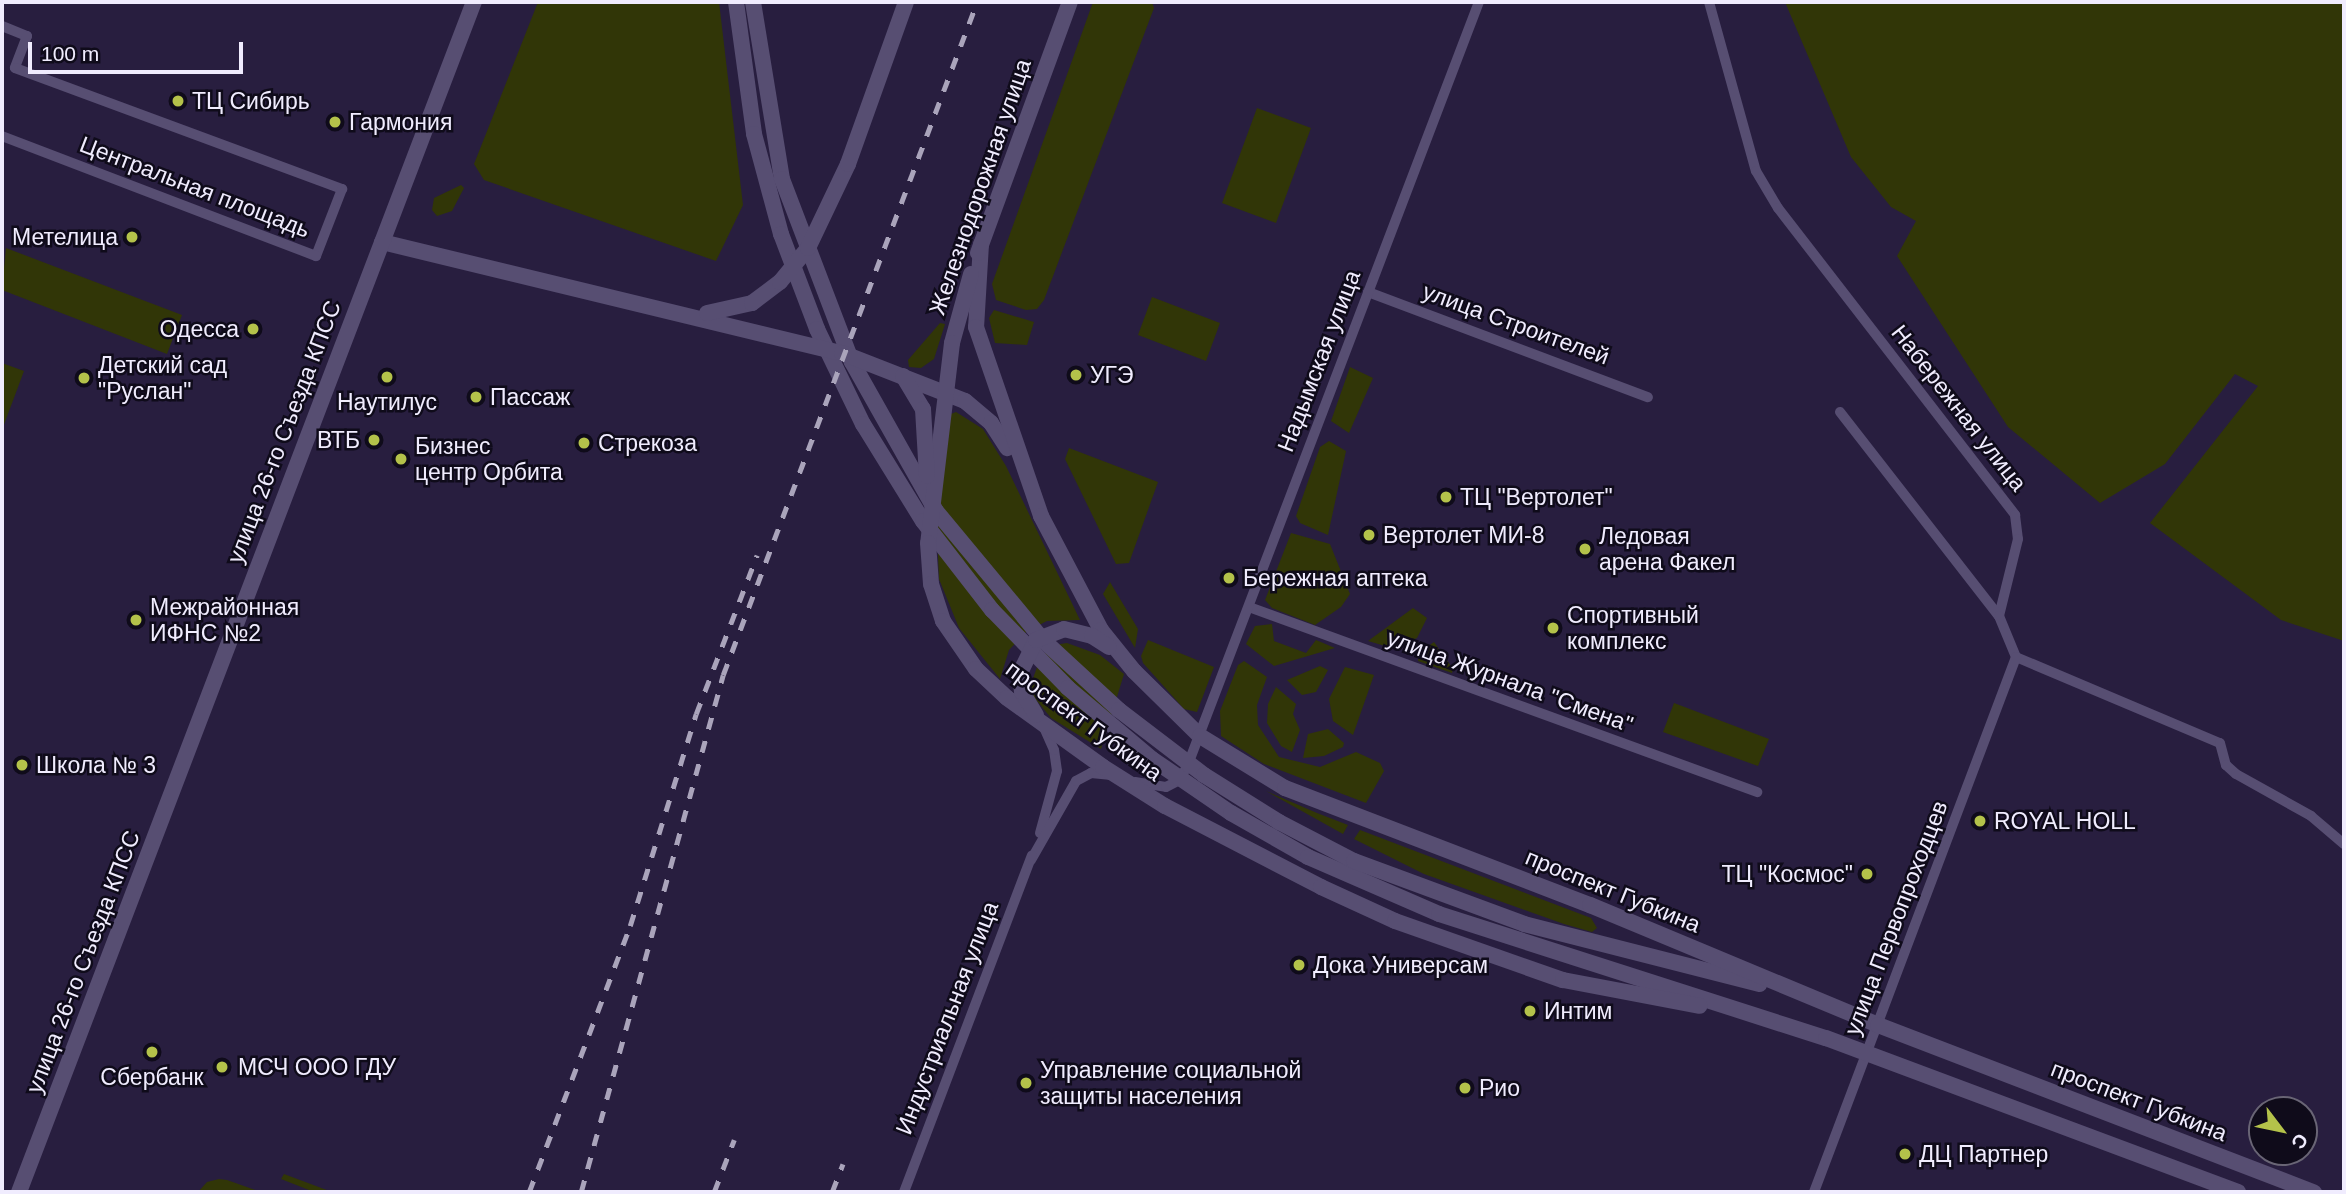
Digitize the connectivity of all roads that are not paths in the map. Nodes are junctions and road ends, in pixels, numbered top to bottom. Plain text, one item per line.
1 (474, 2) edge
2 (736, 2) edge
3 (753, 2) edge
4 (906, 2) edge
5 (1070, 2) edge
6 (1479, 2) edge
7 (1710, 2) edge
8 (2, 26) edge
9 (2, 136) edge
10 (382, 242) junction
11 (981, 244) junction
12 (1368, 292) junction
13 (684, 313) junction
14 (900, 373) junction
15 (947, 391) junction
16 (1648, 397) dead end
17 (1840, 412) dead end
18 (1023, 474) junction
19 (928, 524) junction
20 (1249, 607) junction
21 (1998, 616) junction
22 (1122, 657) junction
23 (2016, 657) junction
24 (1042, 725) junction
25 (1200, 736) junction
26 (1120, 778) junction
27 (1757, 792) dead end
28 (2344, 844) edge
29 (1031, 860) junction
30 (1351, 869) junction
31 (1825, 1003) junction
32 (1754, 1015) junction
33 (1878, 1025) junction
34 (1867, 1054) junction
35 (19, 1192) edge
36 (904, 1192) edge
37 (1814, 1192) edge
38 (2238, 1192) edge
39 (2314, 1192) edge

1 - 10 main road, улица 26-го Съезда КПСС
2 - 30 main road
3 - 30 main road
4 - 13 main road
5 - 11 main road, Железнодорожная улица
6 - 12 street, Надымская улица
7 - 21 street, Набережная улица
8 - 9 street, Центральная площадь
10 - 13 main road
10 - 35 main road, улица 26-го Съезда КПСС
11 - 15 main road, Железнодорожная улица
11 - 18 main road
12 - 16 street, улица Строителей
12 - 20 street, Надымская улица
13 - 14 main road
14 - 15 main road
14 - 19 main road
15 - 18 main road
15 - 19 main road, проспект Губкина
17 - 21 street
18 - 22 main road, проспект Губкина
19 - 24 main road, проспект Губкина
20 - 25 street, Надымская улица
20 - 27 street, улица Журнала "Смена"
21 - 23 street
22 - 24 main road
22 - 25 main road, проспект Губкина
23 - 28 street
23 - 33 street, улица Первопроходцев
24 - 26 main road, проспект Губкина
24 - 29 street, Индустриальная улица
25 - 26 street, Надымская улица
25 - 31 main road, проспект Губкина
26 - 29 street, Индустриальная улица
26 - 32 main road, проспект Губкина
29 - 36 street, Индустриальная улица
30 - 31 main road
30 - 32 main road, проспект Губкина
31 - 33 main road, проспект Губкина
32 - 34 main road, проспект Губкина
33 - 34 street, улица Первопроходцев
33 - 39 main road, проспект Губкина
34 - 37 street, улица Первопроходцев
34 - 38 main road, проспект Губкина

